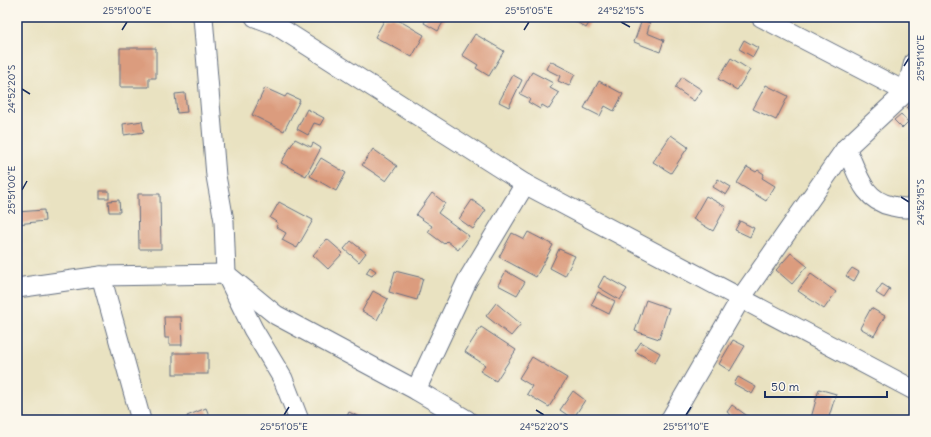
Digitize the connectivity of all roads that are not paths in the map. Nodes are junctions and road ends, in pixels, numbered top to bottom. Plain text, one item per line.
1 (203, 17) edge
2 (255, 17) edge
3 (764, 18) edge
4 (276, 21) edge
5 (914, 62) edge
6 (906, 92) junction
7 (846, 148) junction
8 (525, 184) junction
9 (914, 207) edge
10 (226, 274) junction
11 (101, 276) junction
12 (17, 288) edge
13 (741, 298) junction
14 (416, 390) junction
15 (914, 390) edge
16 (141, 420) edge
17 (299, 420) edge
18 (467, 420) edge
19 (670, 420) edge

1 - 10 street
2 - 4 street
3 - 6 street
4 - 8 street
5 - 6 street
6 - 7 street
7 - 9 street
7 - 13 street
8 - 13 street
8 - 14 street
10 - 11 street
10 - 14 street
10 - 17 street
11 - 12 street
11 - 16 street
13 - 15 street
13 - 19 street
14 - 18 street

